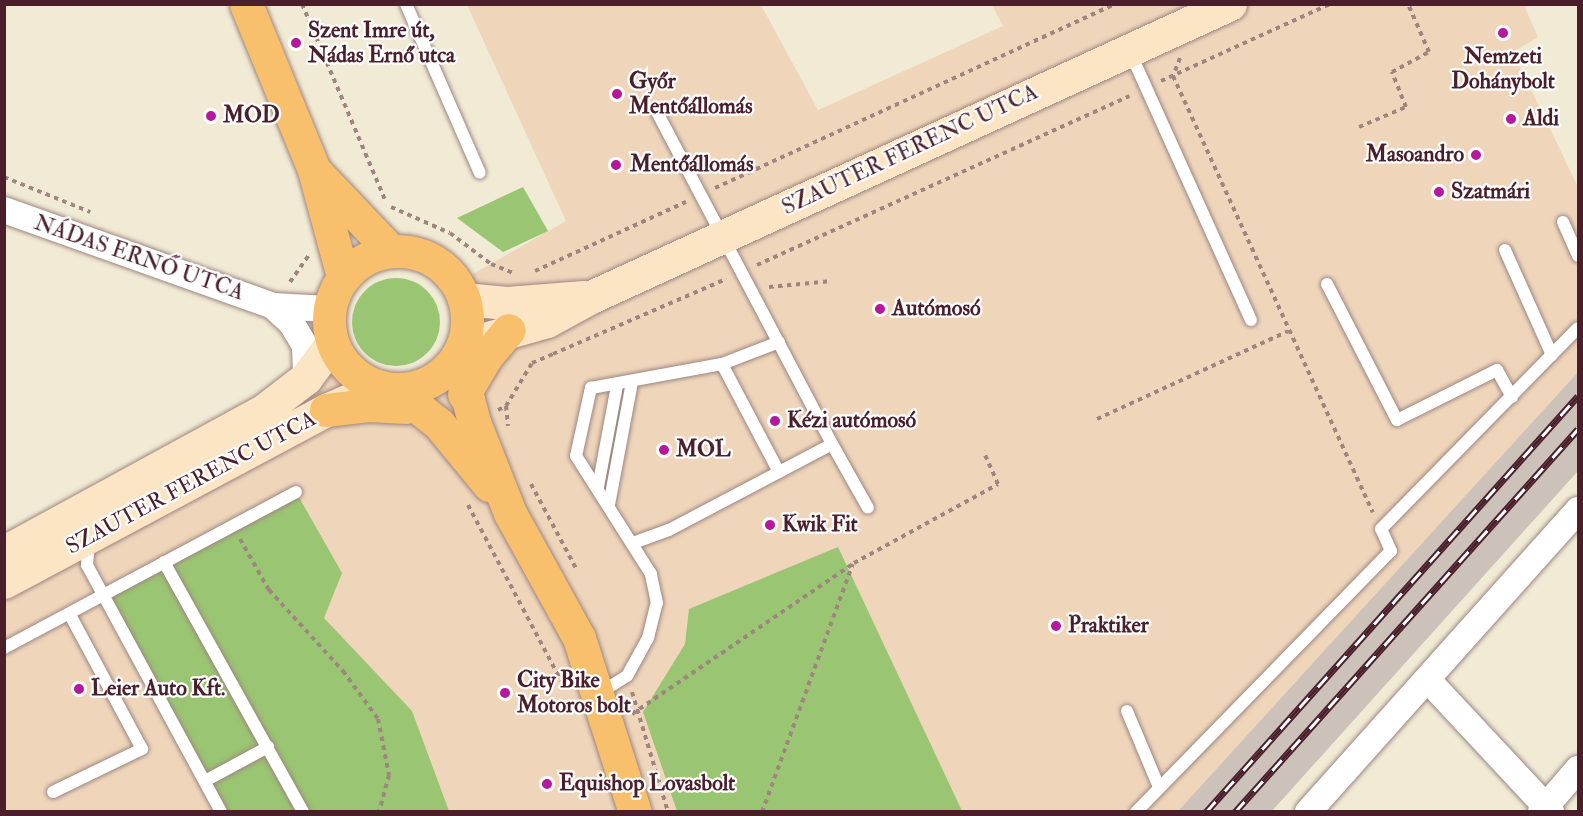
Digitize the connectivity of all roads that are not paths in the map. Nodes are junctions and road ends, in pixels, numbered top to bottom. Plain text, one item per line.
1 (246, 4) edge
2 (406, 4) edge
3 (1230, 4) edge
4 (1130, 51) junction
5 (657, 112) dead end
6 (314, 170) junction
7 (480, 173) dead end
8 (4, 210) edge
9 (1563, 222) dead end
10 (724, 236) junction
11 (1505, 250) dead end
12 (391, 251) junction
13 (1578, 256) edge
14 (343, 277) junction
15 (1327, 284) dead end
16 (591, 297) junction
17 (464, 299) junction
18 (273, 306) junction
19 (328, 309) junction
20 (1251, 320) dead end
21 (1578, 328) edge
22 (509, 330) junction
23 (779, 342) junction
24 (332, 344) junction
25 (460, 350) junction
26 (1552, 355) junction
27 (722, 364) junction
28 (306, 378) junction
29 (632, 382) junction
30 (617, 385) junction
31 (387, 388) junction
32 (464, 394) junction
33 (1512, 397) junction
34 (326, 410) junction
35 (439, 424) junction
36 (832, 444) junction
37 (779, 472) junction
38 (598, 487) junction
39 (296, 492) dead end
40 (609, 505) junction
41 (868, 508) dead end
42 (1578, 510) edge
43 (510, 513) junction
44 (633, 543) junction
45 (81, 551) junction
46 (4, 552) edge
47 (164, 562) junction
48 (4, 582) edge
49 (102, 596) junction
50 (70, 615) junction
51 (4, 648) edge
52 (1427, 679) junction
53 (598, 694) junction
54 (1127, 711) dead end
55 (268, 747) junction
56 (1578, 769) edge
57 (205, 781) junction
58 (1159, 787) junction
59 (53, 792) dead end
60 (1546, 810) edge
61 (221, 812) edge
62 (303, 812) edge
63 (635, 812) edge
64 (1136, 812) edge
65 (1308, 812) edge

1 - 6 main road
2 - 7 lane
3 - 4 street, SZAUTER FERENC UTCA
4 - 10 street, SZAUTER FERENC UTCA
4 - 20 lane
5 - 10 lane
6 - 12 main road
6 - 14 main road
8 - 18 street, NÁDAS ERNŐ UTCA
9 - 13 lane
10 - 16 street, SZAUTER FERENC UTCA
10 - 23 lane
11 - 26 lane
12 - 14 main road
12 - 17 main road
14 - 19 main road
15 - 33 lane
16 - 17 street, SZAUTER FERENC UTCA
16 - 22 street, SZAUTER FERENC UTCA
17 - 25 main road
18 - 19 street, NÁDAS ERNŐ UTCA
18 - 28 street, NÁDAS ERNŐ UTCA
19 - 24 main road
21 - 26 lane
22 - 25 street, SZAUTER FERENC UTCA
22 - 32 main road
23 - 27 lane
23 - 36 lane
24 - 28 street, SZAUTER FERENC UTCA
24 - 31 main road
25 - 31 main road
25 - 32 main road
26 - 33 lane
27 - 29 lane
27 - 37 lane
28 - 46 street, SZAUTER FERENC UTCA
29 - 30 lane
29 - 40 lane
30 - 38 lane
30 - 38 lane
31 - 34 street, SZAUTER FERENC UTCA
31 - 35 main road
32 - 43 main road
33 - 58 lane
34 - 35 main road
34 - 45 street, SZAUTER FERENC UTCA
35 - 43 main road
36 - 37 lane
36 - 41 lane
37 - 44 lane
38 - 40 lane
39 - 47 lane
40 - 44 lane
42 - 52 street
43 - 53 main road
44 - 53 lane
45 - 48 street, SZAUTER FERENC UTCA
45 - 49 lane
47 - 49 lane
47 - 55 lane
49 - 50 lane
49 - 57 lane
50 - 51 lane
50 - 59 lane
52 - 60 street
52 - 65 street
53 - 63 main road
54 - 58 lane
55 - 57 lane
55 - 62 lane
56 - 60 street
57 - 61 lane
58 - 64 lane

